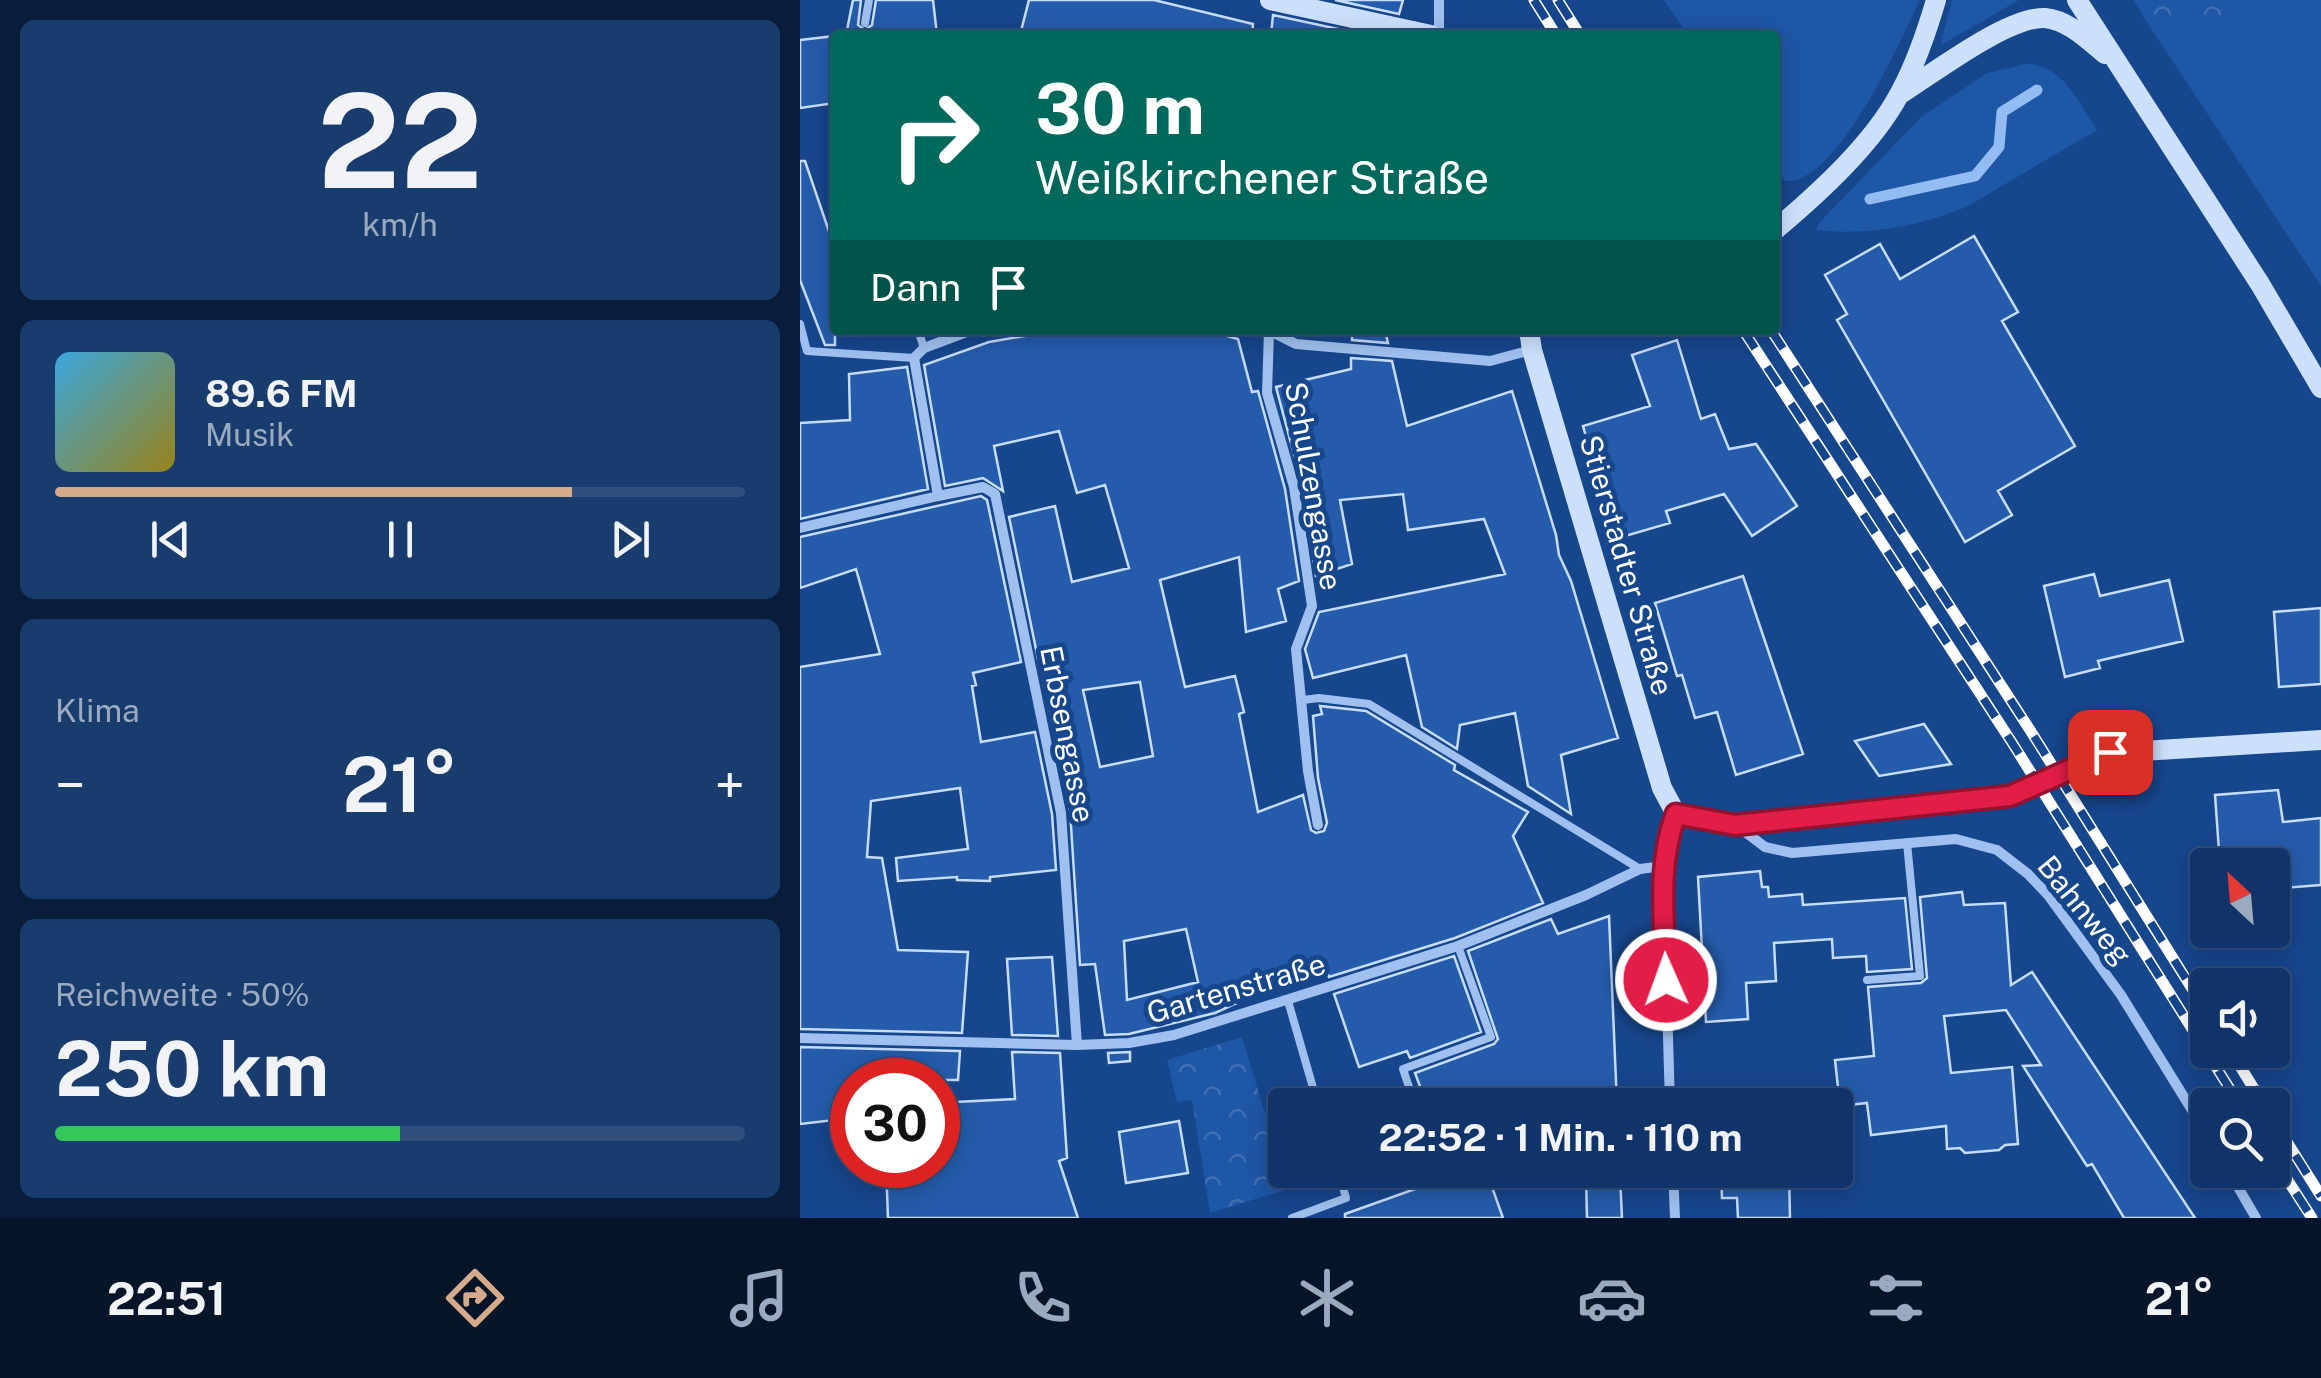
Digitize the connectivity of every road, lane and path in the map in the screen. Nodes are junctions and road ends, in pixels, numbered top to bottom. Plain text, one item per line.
1 (869, 0) edge
2 (1270, 0) edge
3 (1439, 0) edge
4 (1936, 0) edge
5 (2077, 0) edge
6 (864, 23) dead end
7 (1408, 30) edge
8 (1439, 30) edge
9 (2117, 64) junction
10 (1899, 96) junction
11 (1780, 226) edge
12 (800, 324) edge
13 (920, 335) edge
14 (959, 335) edge
15 (1268, 335) edge
16 (1278, 335) edge
17 (1531, 340) edge
18 (924, 348) junction
19 (914, 358) junction
20 (2321, 388) edge
21 (938, 496) junction
22 (800, 528) edge
23 (1303, 700) junction
24 (2321, 740) edge
25 (1676, 814) junction
26 (1735, 825) junction
27 (1318, 826) dead end
28 (1907, 844) junction
29 (1664, 866) junction
30 (1640, 869) junction
31 (1458, 946) junction
32 (1867, 980) dead end
33 (1288, 1001) junction
34 (800, 1038) edge
35 (1077, 1045) junction
36 (1313, 1088) edge
37 (1409, 1088) edge
38 (1670, 1088) edge
39 (2190, 1107) edge
40 (1343, 1188) edge
41 (1674, 1188) edge
42 (2238, 1188) edge
43 (1292, 1218) edge
44 (1675, 1218) edge
45 (2256, 1218) edge

1 - 6 lane
2 - 7 street
3 - 8 street
4 - 10 street
5 - 9 street
9 - 10 street
9 - 20 street
10 - 11 street
12 - 19 lane
13 - 18 lane
14 - 18 street
15 - 23 street, Schulzengasse
16 - 17 street
17 - 25 street, Stierstadter Straße
18 - 19 street
19 - 21 street
21 - 22 street
21 - 35 street, Erbsengasse
23 - 27 street, Schulzengasse
23 - 30 lane
24 - 26 street
25 - 26 street
25 - 29 street
26 - 28 street, Bahnweg
28 - 32 lane
28 - 39 street, Bahnweg
29 - 30 street, Gartenstraße
29 - 38 street
30 - 31 street, Gartenstraße
31 - 33 street, Gartenstraße
31 - 37 lane
33 - 35 street, Gartenstraße
33 - 36 lane
34 - 35 street, Gartenstraße
40 - 43 lane
41 - 44 street
42 - 45 street

